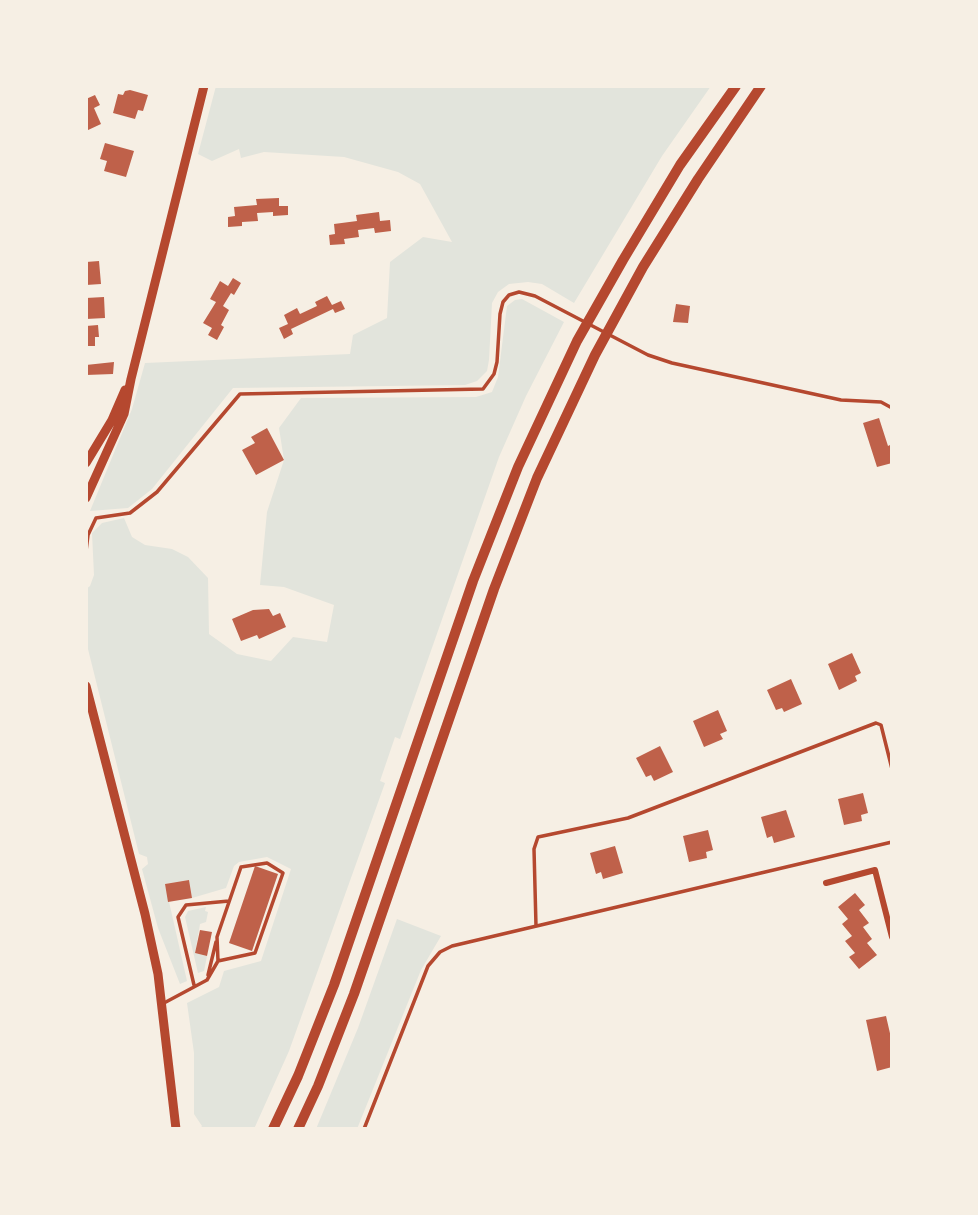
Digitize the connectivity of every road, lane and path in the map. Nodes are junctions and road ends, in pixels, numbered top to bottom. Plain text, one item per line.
1 (204, 86) edge
2 (736, 86) edge
3 (761, 86) edge
4 (131, 379) junction
5 (892, 408) edge
6 (86, 463) edge
7 (86, 498) edge
8 (86, 551) edge
9 (86, 686) edge
10 (892, 769) edge
11 (892, 842) edge
12 (825, 883) dead end
13 (229, 901) junction
14 (536, 926) junction
15 (217, 937) junction
16 (892, 937) edge
17 (218, 961) junction
18 (207, 980) junction
19 (194, 985) junction
20 (163, 1003) junction
21 (174, 1129) edge
22 (273, 1129) edge
23 (298, 1129) edge
24 (365, 1129) edge

1 - 4 main road
2 - 22 highway
3 - 23 highway
4 - 6 main road
4 - 7 main road
5 - 8 lane
9 - 20 main road
10 - 14 lane
11 - 14 lane
12 - 16 street
13 - 15 lane
13 - 17 lane
13 - 19 lane
14 - 24 lane
15 - 17 lane
15 - 18 lane
17 - 18 lane
18 - 19 lane
19 - 20 lane
20 - 21 main road

